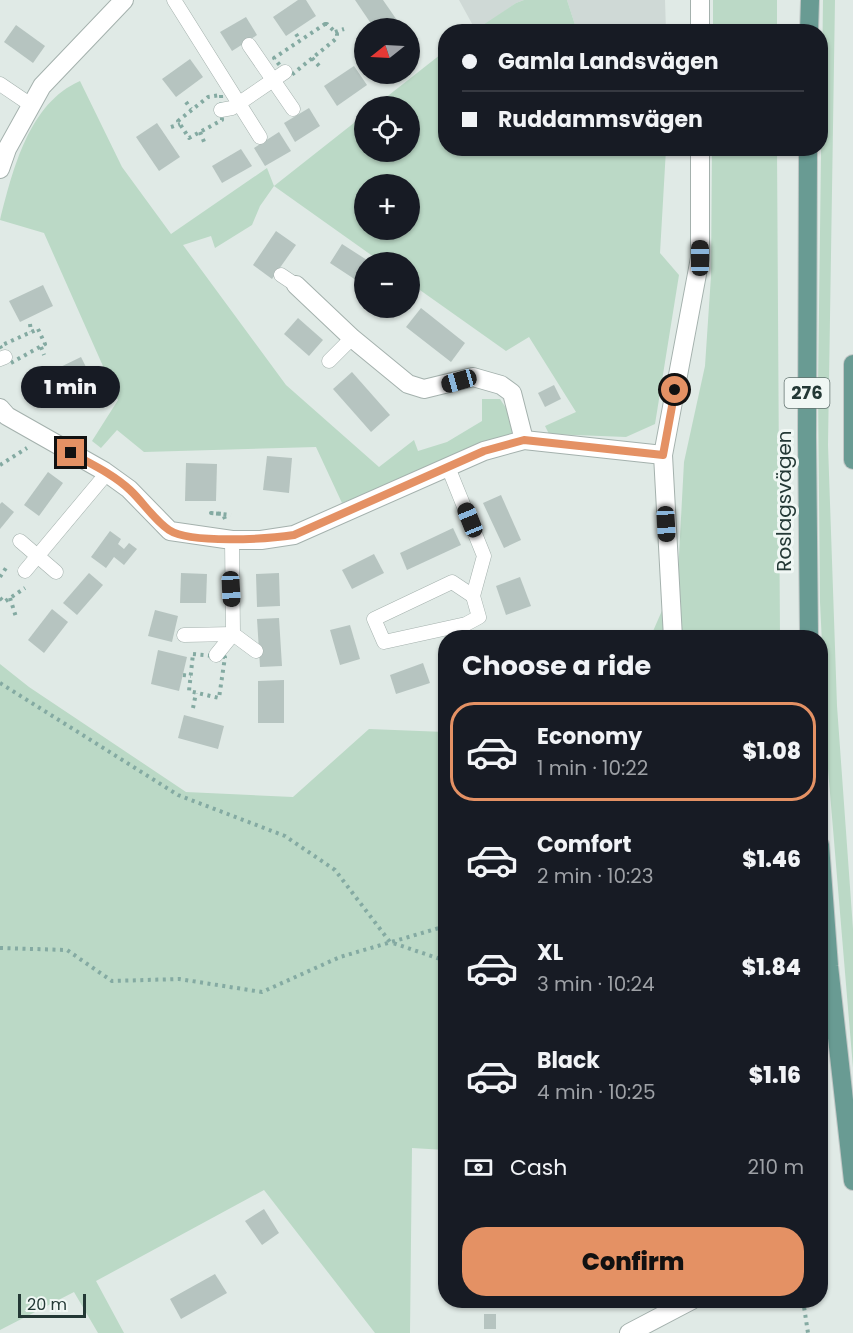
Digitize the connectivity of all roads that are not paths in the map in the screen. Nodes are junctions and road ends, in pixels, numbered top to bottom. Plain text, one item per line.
1 (124, 0) edge
2 (174, 0) edge
3 (700, 0) edge
4 (810, 0) edge
5 (700, 24) edge
6 (809, 24) edge
7 (249, 45) dead end
8 (279, 76) junction
9 (0, 84) edge
10 (240, 103) junction
11 (32, 105) junction
12 (293, 109) dead end
13 (221, 110) dead end
14 (260, 137) dead end
15 (700, 156) edge
16 (808, 156) edge
17 (0, 169) edge
18 (288, 280) dead end
19 (352, 338) junction
20 (329, 361) dead end
21 (853, 364) edge
22 (0, 408) edge
23 (524, 440) junction
24 (663, 455) junction
25 (853, 460) edge
26 (448, 467) junction
27 (106, 473) junction
28 (232, 540) junction
29 (20, 541) dead end
30 (37, 556) junction
31 (25, 571) dead end
32 (56, 572) dead end
33 (473, 596) junction
34 (438, 630) edge
35 (439, 630) edge
36 (673, 630) edge
37 (809, 630) edge
38 (233, 634) junction
39 (184, 635) dead end
40 (256, 651) dead end
41 (220, 656) road end
42 (828, 953) edge
43 (853, 1181) edge
44 (677, 1308) edge
45 (629, 1333) edge

1 - 11 street
2 - 10 lane
3 - 5 street
4 - 6 main road
7 - 8 lane
8 - 10 lane
8 - 12 lane
9 - 11 lane
10 - 13 lane
10 - 14 lane
11 - 17 street
15 - 24 street
16 - 37 main road, Roslagsvägen / 276
18 - 19 street
19 - 20 lane
19 - 23 street
21 - 25 main road, 276
22 - 27 street
23 - 24 street
23 - 26 street
24 - 36 street
26 - 28 street
26 - 33 lane
27 - 28 street
27 - 30 lane
28 - 38 lane
29 - 30 lane
30 - 31 lane
30 - 32 lane
33 - 34 lane
33 - 35 lane
38 - 39 lane
38 - 40 lane
38 - 41 lane
42 - 43 main road
44 - 45 street

